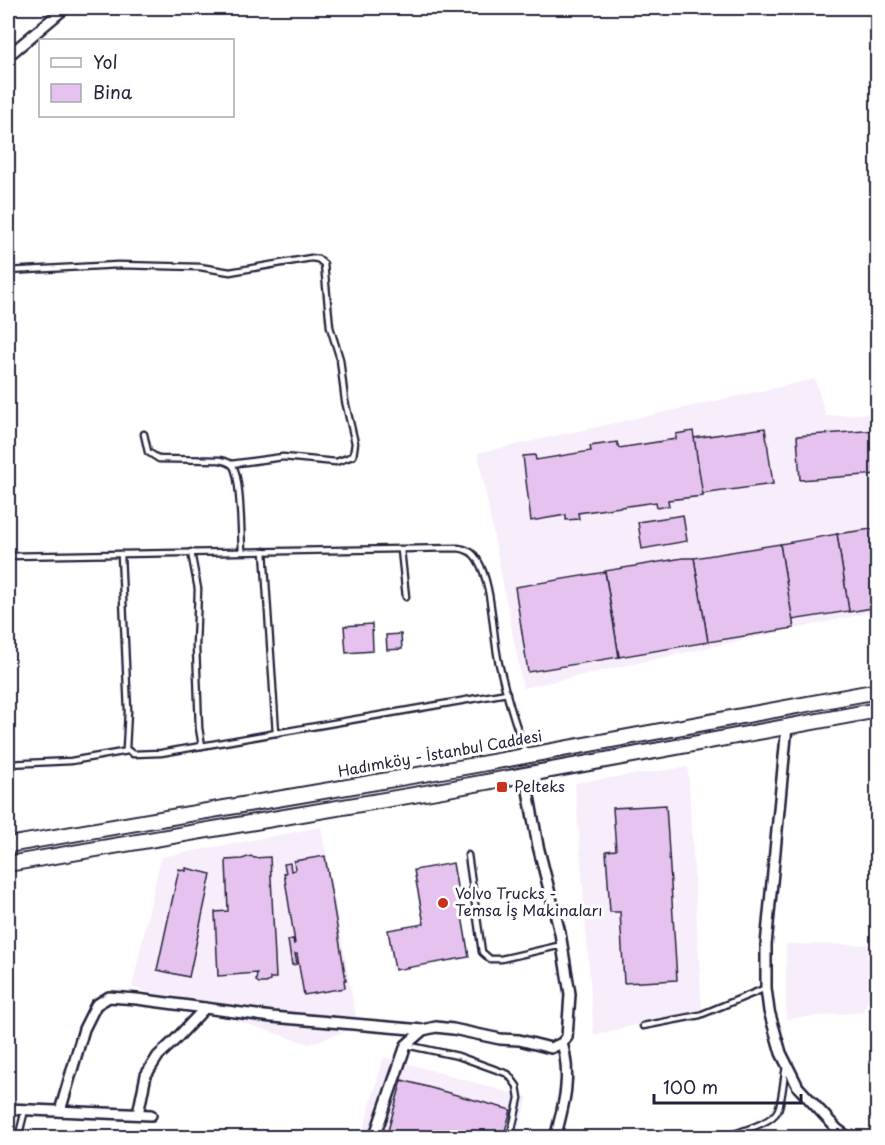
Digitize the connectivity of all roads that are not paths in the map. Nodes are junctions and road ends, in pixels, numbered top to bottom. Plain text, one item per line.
1 (65, 8) edge
2 (8, 56) edge
3 (8, 271) edge
4 (144, 434) dead end
5 (231, 464) junction
6 (401, 550) junction
7 (264, 551) junction
8 (191, 552) junction
9 (242, 552) junction
10 (121, 554) junction
11 (8, 556) edge
12 (406, 597) dead end
13 (878, 691) edge
14 (507, 693) junction
15 (878, 710) edge
16 (787, 726) junction
17 (276, 733) junction
18 (202, 746) junction
19 (128, 751) junction
20 (527, 755) junction
21 (8, 764) edge
22 (525, 774) junction
23 (8, 845) edge
24 (468, 855) dead end
25 (8, 864) edge
26 (562, 945) junction
27 (766, 988) junction
28 (205, 1008) junction
29 (643, 1026) dead end
30 (423, 1030) junction
31 (562, 1043) junction
32 (406, 1045) junction
33 (787, 1065) junction
34 (8, 1109) edge
35 (25, 1110) junction
36 (60, 1111) junction
37 (138, 1114) junction
38 (151, 1115) dead end
39 (18, 1137) edge
40 (374, 1137) edge
41 (510, 1137) edge
42 (555, 1137) edge
43 (723, 1137) edge
44 (848, 1137) edge

1 - 2 street
3 - 5 lane
4 - 5 lane
5 - 9 lane
6 - 7 lane
6 - 12 lane
6 - 14 lane
7 - 9 lane
7 - 17 lane
8 - 9 lane
8 - 10 lane
8 - 18 lane
10 - 11 lane
10 - 19 lane
13 - 20 main road, Hadımköy - İstanbul Caddesi
14 - 17 lane
14 - 20 lane
15 - 16 main road
16 - 22 main road
16 - 27 street
17 - 18 lane
18 - 19 lane
19 - 21 lane
20 - 23 main road, Hadımköy - İstanbul Caddesi
22 - 25 main road
22 - 26 street
24 - 26 lane
26 - 31 street
27 - 29 lane
27 - 33 street
28 - 30 street
28 - 36 street
28 - 37 street
30 - 31 street
30 - 32 street
31 - 42 street
32 - 40 street
32 - 41 lane
33 - 43 lane
33 - 44 street
34 - 35 street
35 - 36 street
35 - 39 lane
36 - 37 street
37 - 38 street

